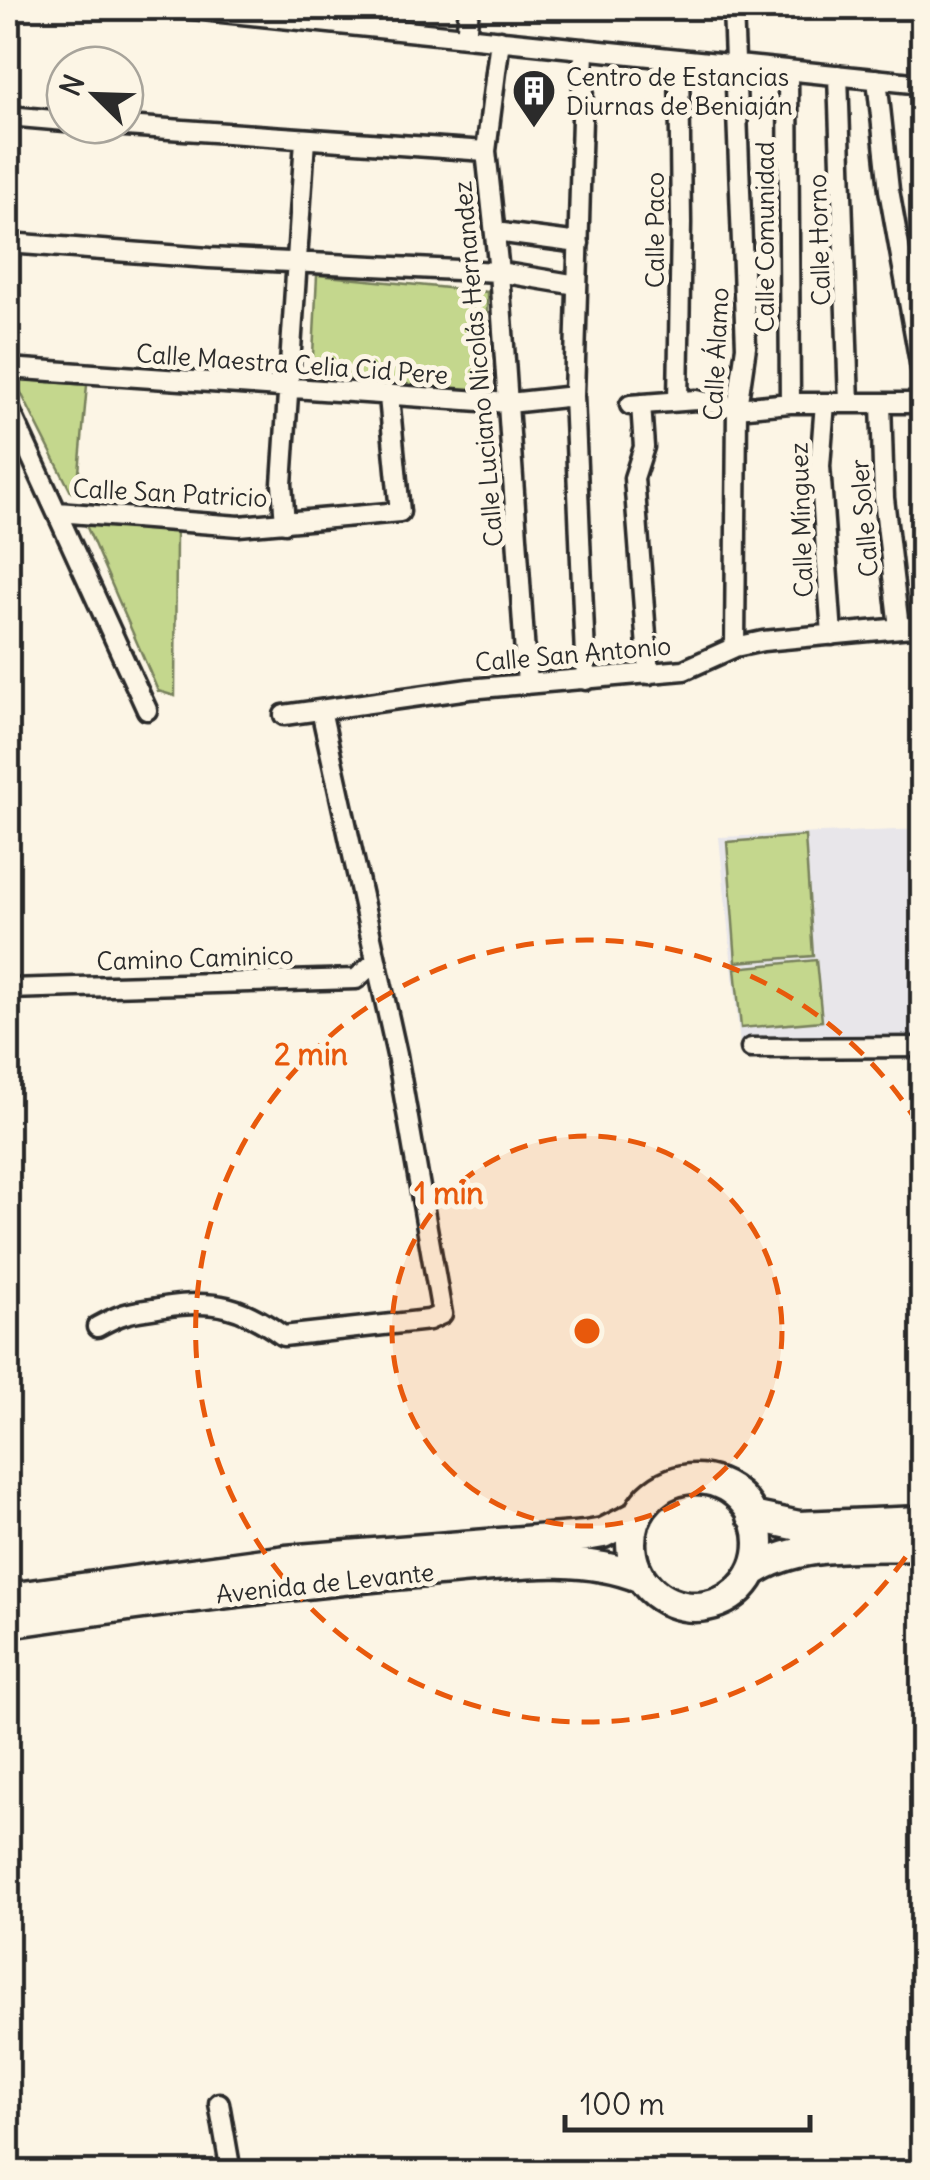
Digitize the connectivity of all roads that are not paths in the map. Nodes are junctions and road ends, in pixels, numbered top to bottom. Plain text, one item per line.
1 (182, 8) edge
2 (469, 8) edge
3 (732, 8) edge
4 (285, 13) edge
5 (466, 37) junction
6 (500, 40) junction
7 (584, 49) junction
8 (679, 59) junction
9 (734, 64) junction
10 (788, 70) junction
11 (838, 75) junction
12 (878, 80) junction
13 (922, 84) edge
14 (8, 116) edge
15 (45, 119) edge
16 (145, 128) edge
17 (304, 140) junction
18 (486, 151) junction
19 (495, 232) junction
20 (8, 243) edge
21 (579, 243) junction
22 (298, 262) junction
23 (499, 272) junction
24 (577, 285) junction
25 (8, 368) edge
26 (922, 374) edge
27 (288, 390) junction
28 (574, 396) junction
29 (389, 397) junction
30 (678, 401) junction
31 (509, 403) junction
32 (790, 403) junction
33 (824, 403) junction
34 (849, 403) junction
35 (881, 403) junction
36 (922, 403) edge
37 (8, 406) edge
38 (737, 408) junction
39 (58, 512) junction
40 (286, 522) junction
41 (922, 626) edge
42 (899, 628) junction
43 (832, 635) junction
44 (735, 647) junction
45 (649, 674) junction
46 (586, 680) junction
47 (527, 684) junction
48 (146, 710) dead end
49 (321, 710) junction
50 (284, 715) dead end
51 (376, 961) junction
52 (8, 989) edge
53 (922, 1047) edge
54 (751, 1048) dead end
55 (96, 1326) dead end
56 (637, 1516) junction
57 (752, 1516) junction
58 (922, 1521) edge
59 (922, 1546) edge
60 (752, 1572) junction
61 (641, 1578) junction
62 (8, 1598) edge
63 (8, 1623) edge
64 (219, 2103) dead end
65 (232, 2172) edge

1 - 4 street
2 - 5 street
3 - 9 street, Calle Álamo
4 - 5 street
5 - 6 street
6 - 7 street
6 - 18 street, Calle Luciano Nicolás Hernandez
7 - 8 street
7 - 21 street
8 - 9 street
8 - 30 street, Calle Paco
9 - 10 street
9 - 38 street, Calle Álamo
10 - 11 street
10 - 32 street, Calle Comunidad
11 - 12 street
11 - 34 street, Calle Horno
12 - 13 street
12 - 26 street
14 - 15 street
16 - 17 street
17 - 18 street
17 - 22 street
18 - 19 street, Calle Luciano Nicolás Hernandez
19 - 21 street
19 - 23 street, Calle Luciano Nicolás Hernandez
20 - 22 street
21 - 24 street
22 - 23 street
22 - 27 street
23 - 24 street
23 - 31 street, Calle Luciano Nicolás Hernandez
24 - 28 street
25 - 27 street, Calle Maestra Celia Cid Pere
27 - 29 street, Calle Maestra Celia Cid Pere
27 - 40 street
28 - 31 street, Calle Maestra Celia Cid Pere
28 - 46 street
29 - 31 street, Calle Maestra Celia Cid Pere
29 - 40 street, Calle San Patricio
30 - 38 street
30 - 45 street
31 - 47 street, Calle Luciano Nicolás Hernandez
32 - 33 street
32 - 38 street
33 - 34 street
33 - 43 street, Calle Mínguez
34 - 35 street
35 - 36 street
35 - 42 street, Calle Soler
37 - 39 street
38 - 44 street, Calle Álamo
39 - 40 street, Calle San Patricio
39 - 48 street
41 - 42 street, Calle San Antonio
42 - 43 street, Calle San Antonio
43 - 44 street, Calle San Antonio
44 - 45 street, Calle San Antonio
45 - 46 street, Calle San Antonio
46 - 47 street, Calle San Antonio
47 - 49 street, Calle San Antonio
49 - 50 street, Calle San Antonio
49 - 51 street
51 - 52 street, Camino Caminico
51 - 55 street
53 - 54 street
56 - 57 main road
56 - 61 main road
56 - 62 main road, Avenida de Levante
57 - 58 main road
57 - 60 main road
59 - 60 main road
60 - 61 main road
61 - 63 main road, Avenida de Levante
64 - 65 street

